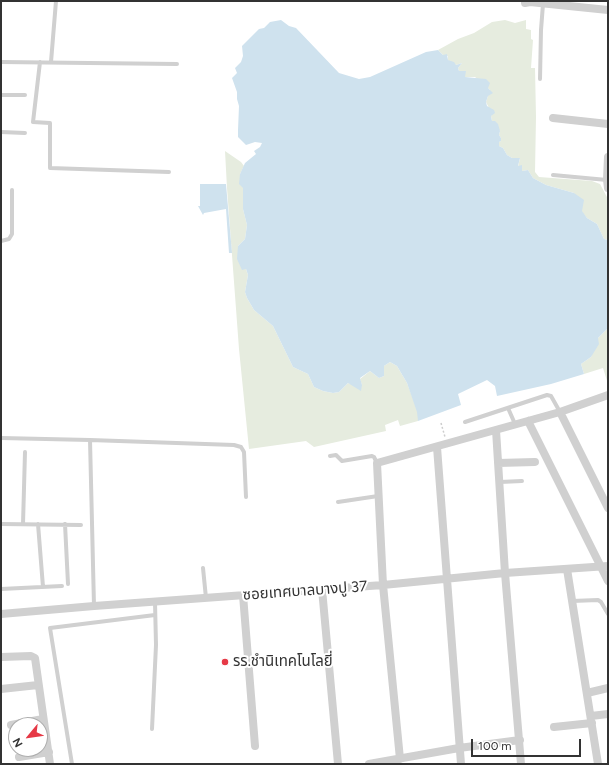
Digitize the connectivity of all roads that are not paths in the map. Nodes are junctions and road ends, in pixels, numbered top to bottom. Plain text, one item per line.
1 (56, 1) edge
2 (525, 3) dead end
3 (543, 4) junction
4 (608, 10) edge
5 (1, 62) edge
6 (40, 62) junction
7 (51, 62) junction
8 (177, 64) dead end
9 (540, 79) dead end
10 (1, 95) edge
11 (25, 95) dead end
12 (553, 118) dead end
13 (608, 124) edge
14 (1, 132) edge
15 (26, 133) dead end
16 (608, 157) edge
17 (169, 172) dead end
18 (553, 175) dead end
19 (607, 184) edge
20 (12, 190) dead end
21 (1, 241) edge
22 (608, 395) edge
23 (508, 408) junction
24 (560, 412) junction
25 (528, 421) junction
26 (465, 422) dead end
27 (515, 424) junction
28 (496, 430) junction
29 (1, 438) edge
30 (90, 440) junction
31 (437, 447) junction
32 (25, 452) dead end
33 (330, 456) dead end
34 (536, 462) dead end
35 (376, 463) junction
36 (498, 463) junction
37 (522, 481) dead end
38 (500, 482) junction
39 (378, 496) junction
40 (246, 497) dead end
41 (338, 502) dead end
42 (608, 508) edge
43 (1, 524) edge
44 (23, 524) junction
45 (38, 524) junction
46 (65, 524) junction
47 (81, 525) dead end
48 (605, 567) edge
49 (203, 568) dead end
50 (567, 569) junction
51 (505, 573) junction
52 (446, 579) junction
53 (608, 581) edge
54 (68, 584) dead end
55 (383, 585) junction
56 (62, 586) dead end
57 (43, 587) junction
58 (1, 589) edge
59 (322, 589) junction
60 (243, 595) junction
61 (206, 598) junction
62 (155, 601) junction
63 (572, 601) junction
64 (94, 606) junction
65 (1, 614) edge
66 (608, 614) edge
67 (155, 615) junction
68 (1, 657) edge
69 (38, 685) junction
70 (608, 688) edge
71 (1, 689) edge
72 (588, 693) junction
73 (608, 714) edge
74 (44, 717) edge
75 (592, 719) junction
76 (554, 727) dead end
77 (152, 729) dead end
78 (520, 740) junction
79 (255, 746) dead end
80 (459, 748) junction
81 (48, 752) edge
82 (400, 759) junction
83 (50, 764) edge
84 (72, 764) edge
85 (338, 764) edge
86 (369, 764) edge
87 (461, 764) edge
88 (521, 764) edge
89 (598, 764) edge
90 (602, 764) edge

1 - 7 lane
2 - 3 street
3 - 4 street
3 - 9 lane
5 - 6 lane
6 - 7 lane
6 - 17 lane
7 - 8 lane
10 - 11 lane
12 - 13 street
14 - 15 lane
16 - 19 street
18 - 19 lane
20 - 21 lane
22 - 24 street
23 - 24 lane
23 - 26 lane
23 - 27 lane
24 - 25 street
24 - 42 street
25 - 27 street
25 - 48 street
27 - 28 street
28 - 31 street
28 - 36 street
29 - 30 lane
30 - 40 lane
30 - 64 lane
31 - 35 street
31 - 52 street
32 - 44 lane
33 - 35 lane
34 - 36 street
35 - 39 street
36 - 38 street
37 - 38 lane
38 - 51 street
39 - 41 lane
39 - 55 street
43 - 44 lane
44 - 45 lane
45 - 46 lane
45 - 57 lane
46 - 47 lane
46 - 54 lane
48 - 50 street, ซอยเทศบาลบางปู 37
48 - 53 street
49 - 61 lane
50 - 51 street, ซอยเทศบาลบางปู 37
50 - 63 street
51 - 52 street, ซอยเทศบาลบางปู 37
51 - 78 street
52 - 55 street, ซอยเทศบาลบางปู 37
52 - 80 street
55 - 59 street, ซอยเทศบาลบางปู 37
55 - 82 street
56 - 57 lane
57 - 58 lane
59 - 60 street, ซอยเทศบาลบางปู 37
59 - 85 street
60 - 61 street, ซอยเทศบาลบางปู 37
60 - 79 street
61 - 62 street, ซอยเทศบาลบางปู 37
62 - 64 street, ซอยเทศบาลบางปู 37
62 - 67 lane
63 - 66 lane
63 - 72 street
64 - 65 street, ซอยเทศบาลบางปู 37
67 - 77 lane
67 - 84 lane
68 - 69 street
69 - 71 street
69 - 74 street
70 - 72 street
72 - 75 street
73 - 75 street
75 - 76 street
75 - 89 street
78 - 80 street
78 - 88 street
80 - 82 street
80 - 87 street
81 - 83 street
82 - 86 street
89 - 90 street

